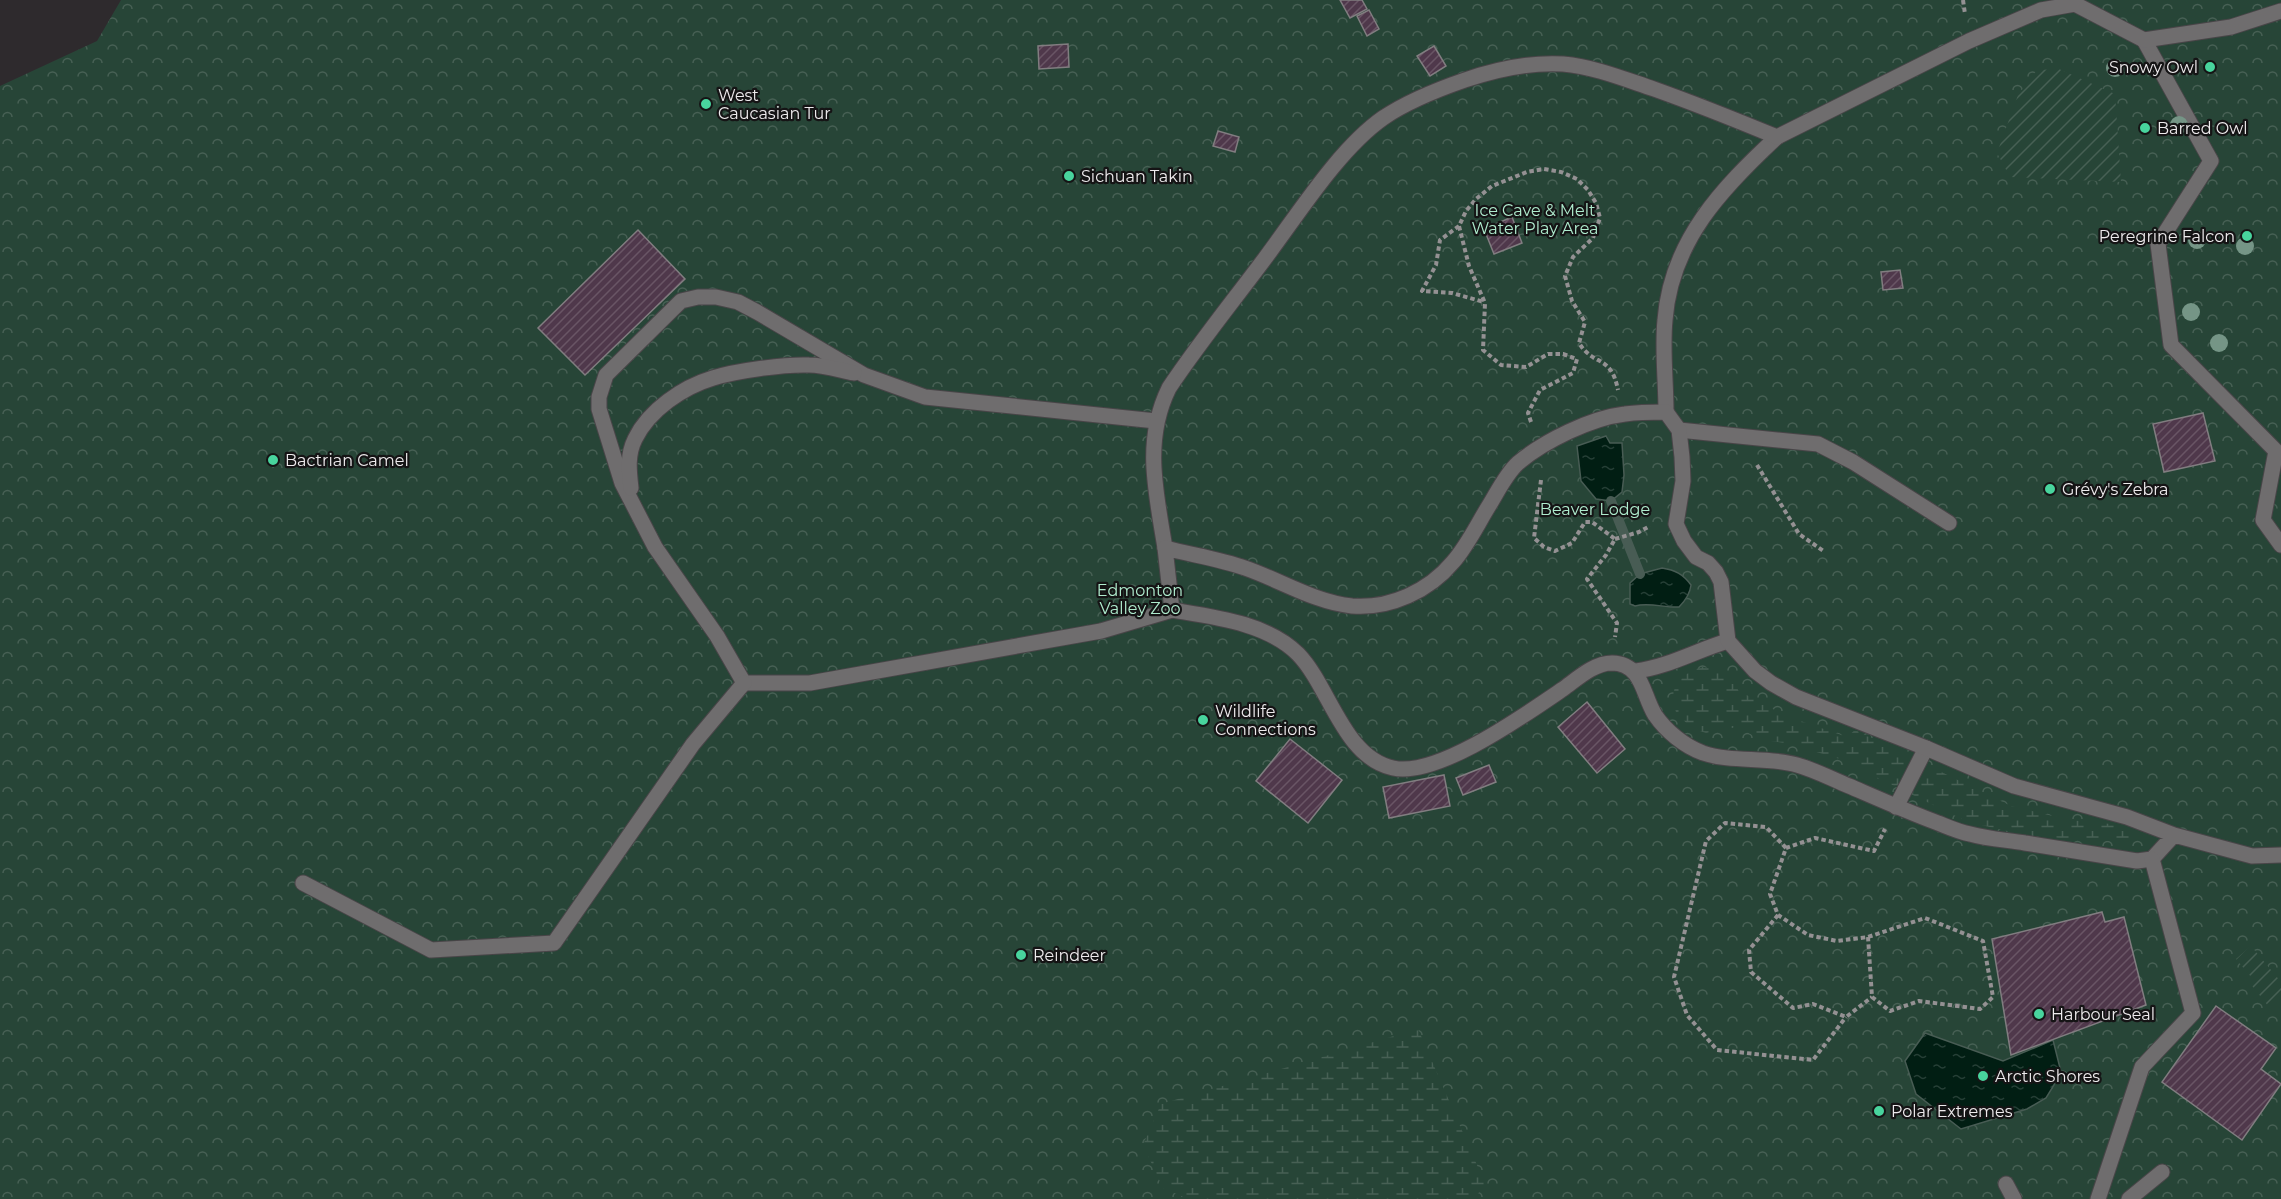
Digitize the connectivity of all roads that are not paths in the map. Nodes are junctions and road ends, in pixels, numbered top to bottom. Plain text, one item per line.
1 (2281, 11) edge
2 (2144, 40) junction
3 (1777, 137) junction
4 (864, 375) junction
5 (1666, 412) junction
6 (1156, 421) junction
7 (1679, 430) junction
8 (2278, 451) edge
9 (633, 503) junction
10 (1949, 524) dead end
11 (2281, 545) edge
12 (1166, 548) junction
13 (1172, 610) junction
14 (1728, 641) junction
15 (1636, 671) junction
16 (744, 683) junction
17 (1926, 748) junction
18 (1896, 807) junction
19 (2174, 835) junction
20 (2281, 855) edge
21 (2152, 860) junction
22 (303, 883) dead end
23 (2162, 1172) dead end
24 (2006, 1184) dead end
25 (2014, 1199) edge
26 (2098, 1199) edge
27 (2128, 1199) edge

1 - 2 street
2 - 3 street
2 - 8 street
3 - 5 street
3 - 6 street
4 - 6 street
4 - 9 street
4 - 9 street
5 - 7 street
5 - 12 street
6 - 12 street
7 - 10 street
7 - 14 street
8 - 11 street
9 - 16 street
12 - 13 street
13 - 15 street
13 - 16 street
14 - 15 street
14 - 17 street
15 - 18 street
16 - 22 street
17 - 18 street
17 - 19 street
18 - 21 street
19 - 20 street
19 - 21 street
21 - 26 street
23 - 27 street
24 - 25 street

